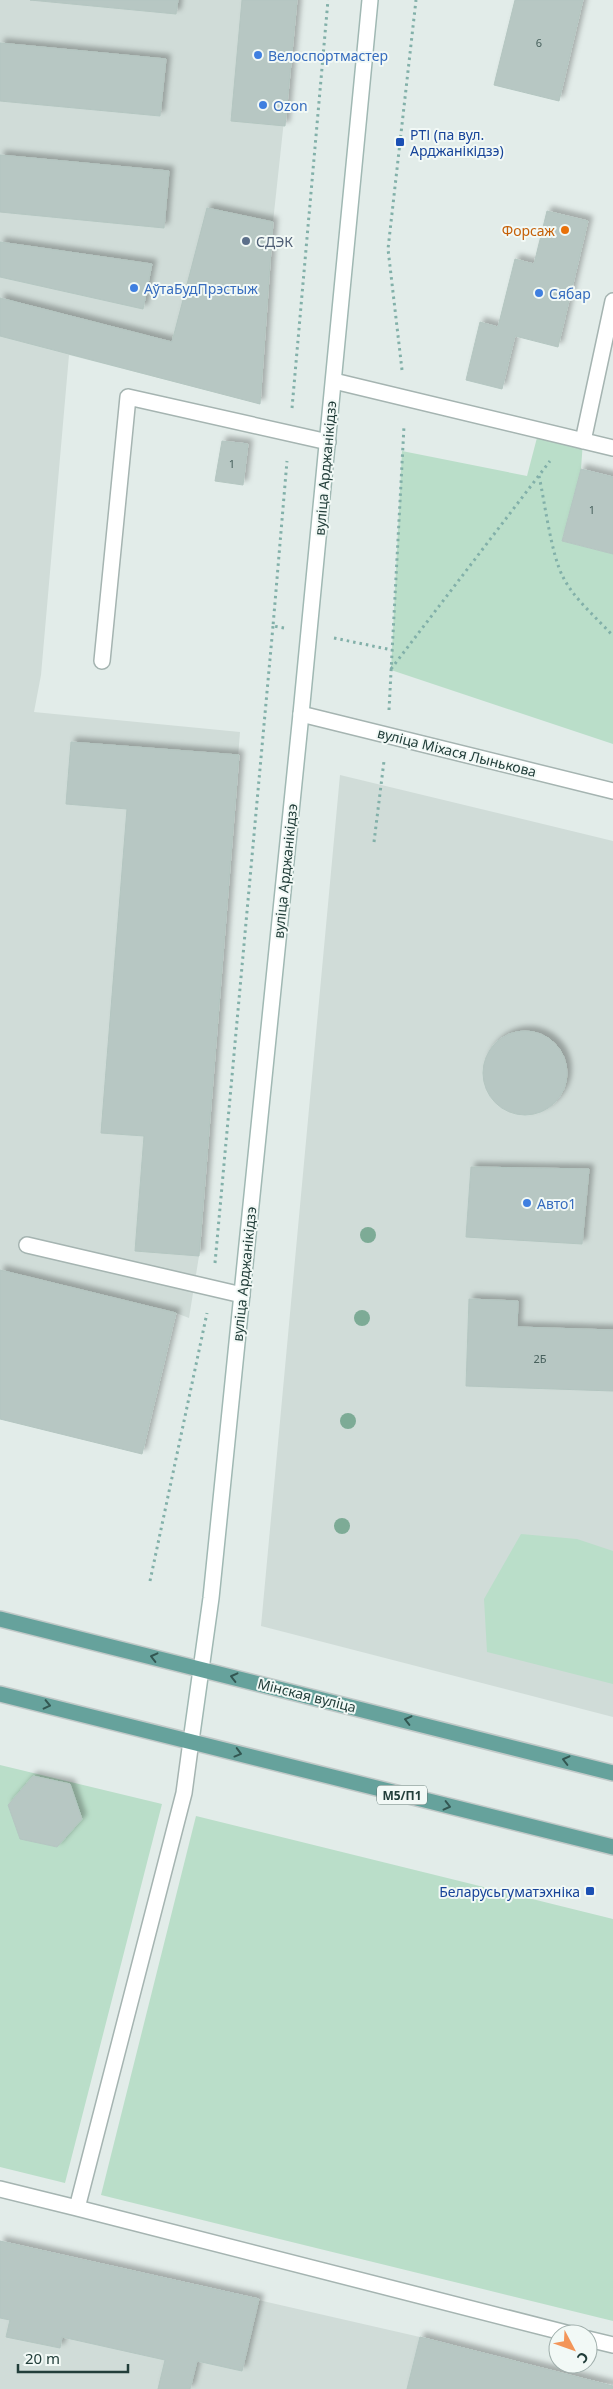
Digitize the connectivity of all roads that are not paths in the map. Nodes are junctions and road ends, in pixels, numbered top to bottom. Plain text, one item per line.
1 (370, 0) edge
2 (613, 301) edge
3 (334, 381) junction
4 (584, 441) junction
5 (328, 442) junction
6 (613, 448) edge
7 (102, 662) dead end
8 (301, 714) junction
9 (613, 791) edge
10 (27, 1245) dead end
11 (242, 1295) junction
12 (0, 1619) edge
13 (202, 1669) junction
14 (0, 1694) edge
15 (191, 1741) junction
16 (613, 1772) edge
17 (613, 1847) edge
18 (0, 2189) edge
19 (77, 2208) junction
20 (548, 2328) edge
21 (598, 2341) edge
22 (613, 2345) edge

1 - 3 main road, вуліца Арджанікідзэ
2 - 4 main road
3 - 4 main road
3 - 5 main road, вуліца Арджанікідзэ
4 - 6 main road
5 - 7 main road
5 - 8 main road, вуліца Арджанікідзэ
8 - 9 main road, вуліца Міхася Лынькова
8 - 11 main road, вуліца Арджанікідзэ
10 - 11 main road
11 - 13 main road, вуліца Арджанікідзэ
13 -> 12 main road, Мінская вуліца
13 - 15 main road, вуліца Арджанікідзэ
16 -> 13 main road, Мінская вуліца
14 -> 15 main road, М5/П1
15 -> 17 main road, М5/П1
15 - 19 main road, вуліца Арджанікідзэ
18 - 19 main road
19 - 20 main road
21 - 22 main road

